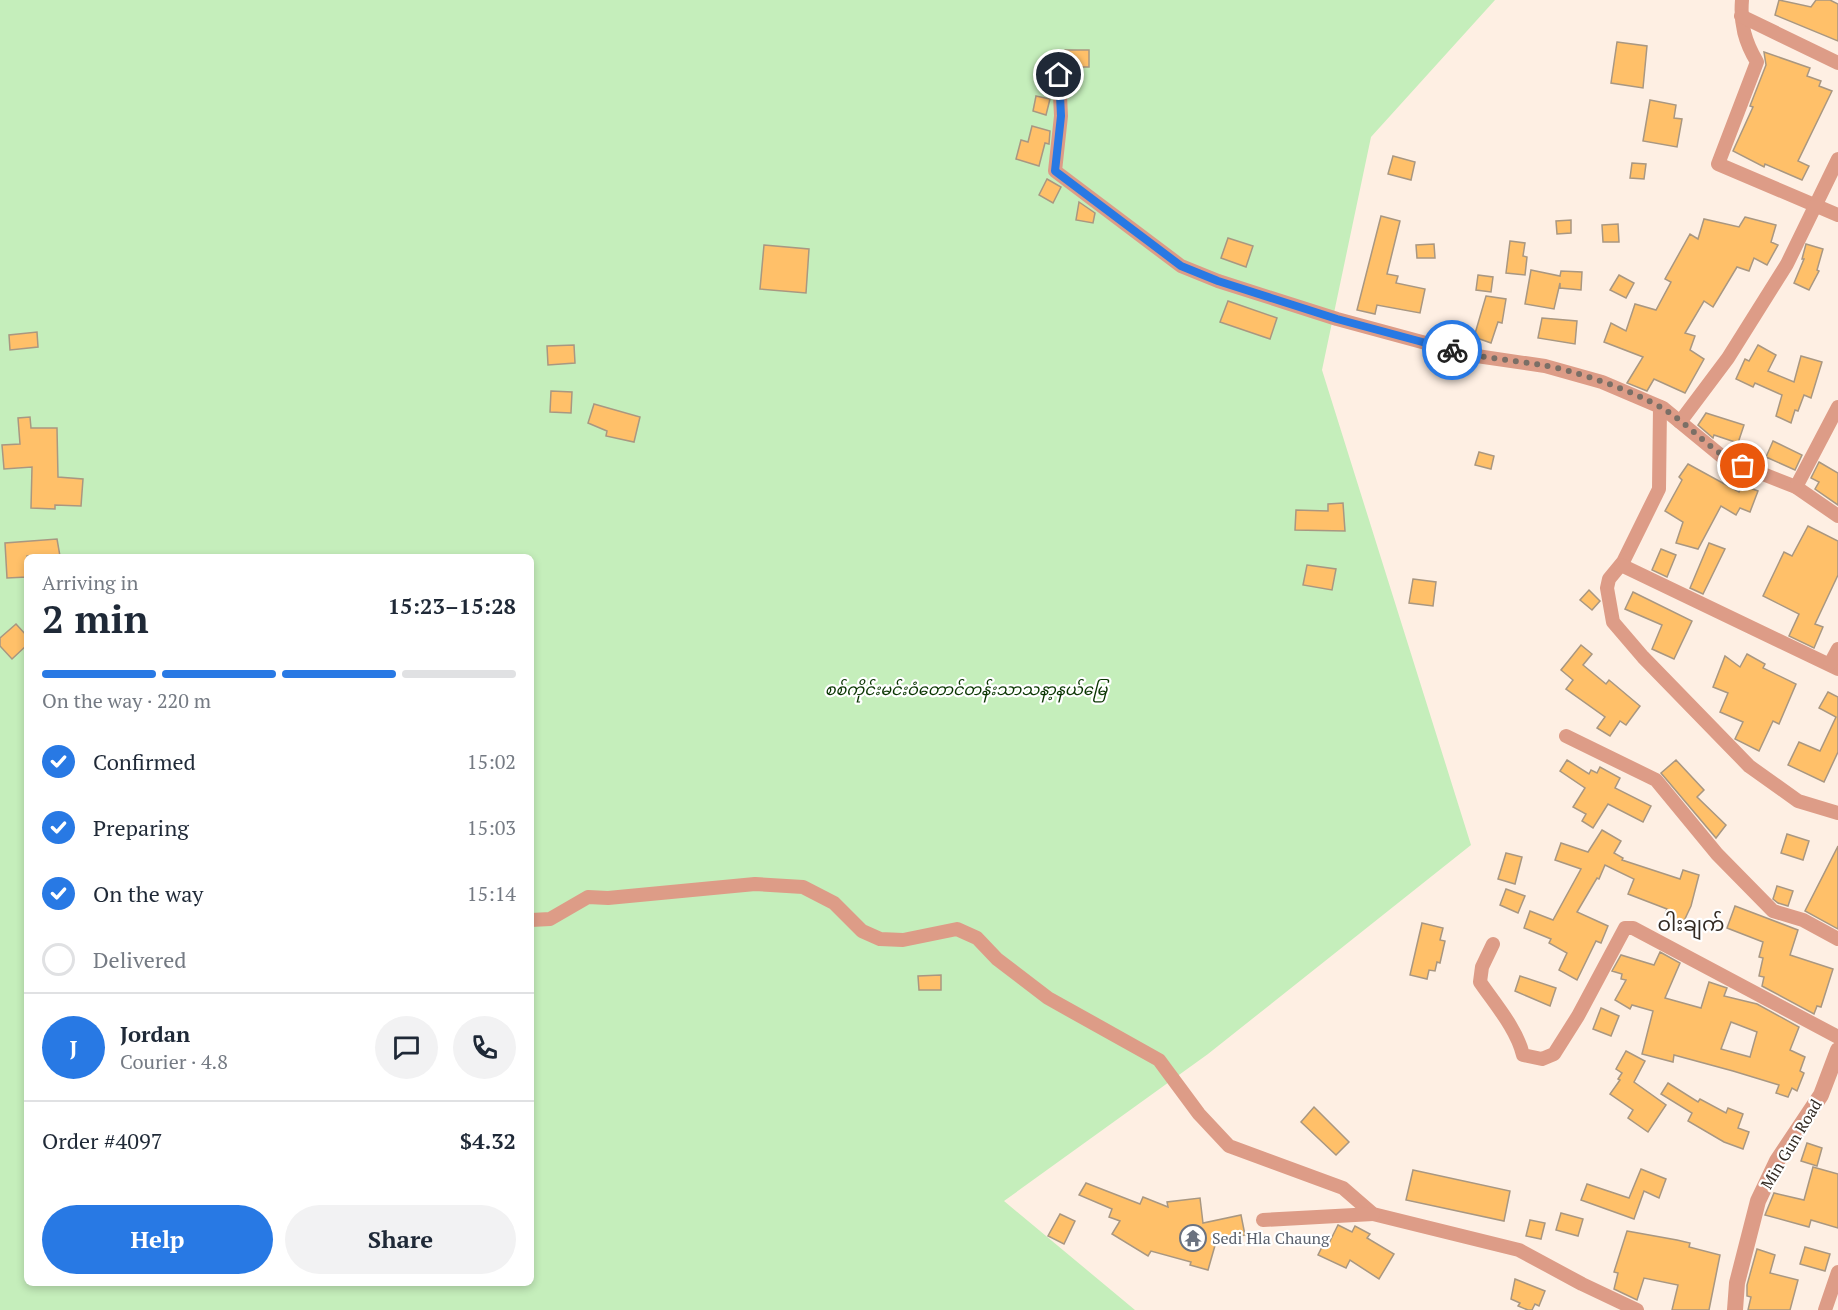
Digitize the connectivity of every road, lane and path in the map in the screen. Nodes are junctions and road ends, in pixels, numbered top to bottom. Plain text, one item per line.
1 (1742, 0) edge
2 (1741, 16) junction
3 (1838, 63) edge
4 (1059, 75) dead end
5 (1838, 159) edge
6 (1817, 204) junction
7 (1838, 215) edge
8 (1660, 407) junction
9 (1838, 407) edge
10 (1680, 422) junction
11 (1796, 488) junction
12 (1838, 516) edge
13 (1621, 565) junction
14 (1838, 649) edge
15 (1834, 666) edge
16 (1566, 736) dead end
17 (1838, 813) edge
18 (534, 920) edge
19 (1838, 939) edge
20 (1493, 944) dead end
21 (1838, 1037) edge
22 (1838, 1050) edge
23 (1373, 1214) junction
24 (1263, 1220) dead end
25 (1838, 1272) edge
26 (1637, 1310) edge
27 (1735, 1310) edge
28 (1825, 1310) edge

1 - 2 street
2 - 3 street
2 - 6 street
4 - 8 street
5 - 6 street
6 - 7 street
6 - 10 street
8 - 10 street
8 - 13 street
9 - 11 street
10 - 11 street
11 - 12 street
13 - 15 street
13 - 17 street
14 - 15 street
16 - 19 street
18 - 23 street
20 - 21 street
22 - 27 street, Min Gun Road
23 - 24 street
23 - 26 street
25 - 28 street

